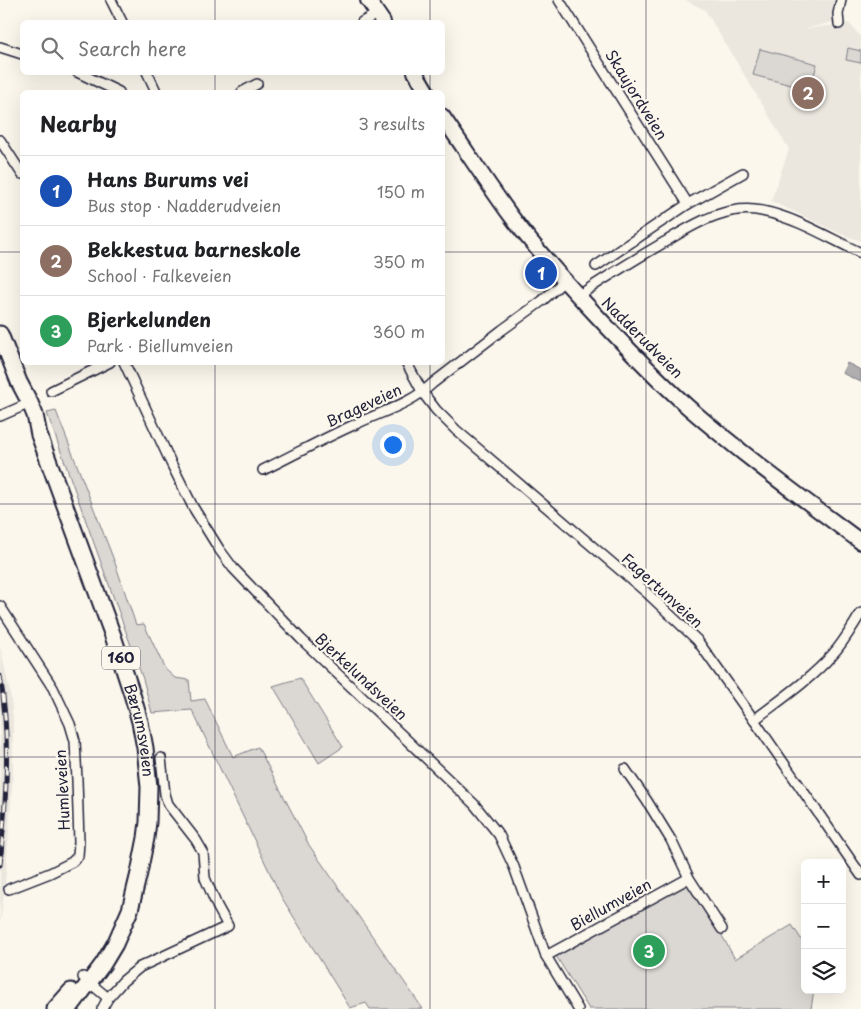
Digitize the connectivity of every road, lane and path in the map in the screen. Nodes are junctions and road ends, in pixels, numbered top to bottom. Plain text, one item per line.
1 (110, 0) edge
2 (368, 0) edge
3 (559, 0) edge
4 (841, 0) edge
5 (380, 18) edge
6 (121, 20) edge
7 (839, 24) dead end
8 (0, 48) edge
9 (20, 53) edge
10 (83, 75) edge
11 (149, 75) edge
12 (417, 75) edge
13 (257, 84) dead end
14 (115, 90) edge
15 (156, 90) edge
16 (246, 90) edge
17 (427, 90) edge
18 (445, 120) edge
19 (0, 140) edge
20 (20, 171) edge
21 (743, 173) dead end
22 (688, 204) junction
23 (861, 253) edge
24 (596, 266) dead end
25 (564, 281) junction
26 (578, 296) junction
27 (0, 334) edge
28 (104, 365) edge
29 (125, 365) edge
30 (408, 365) edge
31 (51, 391) dead end
32 (423, 393) junction
33 (27, 404) junction
34 (0, 416) edge
35 (263, 470) dead end
36 (861, 542) edge
37 (0, 606) edge
38 (861, 613) edge
39 (754, 720) junction
40 (161, 758) dead end
41 (625, 769) dead end
42 (861, 875) edge
43 (689, 878) junction
44 (9, 889) dead end
45 (722, 929) dead end
46 (546, 956) junction
47 (86, 980) junction
48 (108, 998) junction
49 (56, 1009) edge
50 (69, 1009) edge
51 (102, 1009) edge
52 (578, 1009) edge

1 - 6 street
2 - 5 main road
3 - 22 street, Skaujordveien
4 - 7 street
8 - 9 street
10 - 14 street
11 - 15 street
12 - 17 main road
13 - 16 street
18 - 25 main road, Nadderudveien
19 - 20 street
21 - 22 street
22 - 24 street
23 - 26 street
25 - 26 main road, Nadderudveien
25 - 32 street, Brageveien
26 - 36 main road, Nadderudveien
27 - 33 main road, Bærumsveien / 160
28 - 31 street
29 - 46 street, Bjerkelundsveien
30 - 32 street, Fagertunveien
32 - 35 street, Brageveien
32 - 39 street, Fagertunveien
33 - 34 street
33 - 47 main road, Bærumsveien / 160
37 - 44 street, Humleveien
38 - 39 street
39 - 42 street, Fagertunveien
40 - 48 street
41 - 43 street
43 - 45 street
43 - 46 street, Biellumveien
46 - 52 street, Bjerkelundsveien
47 - 48 street
47 - 49 main road, Bærumsveien / 160
47 - 50 main road, Bærumsveien / 160
48 - 51 street

